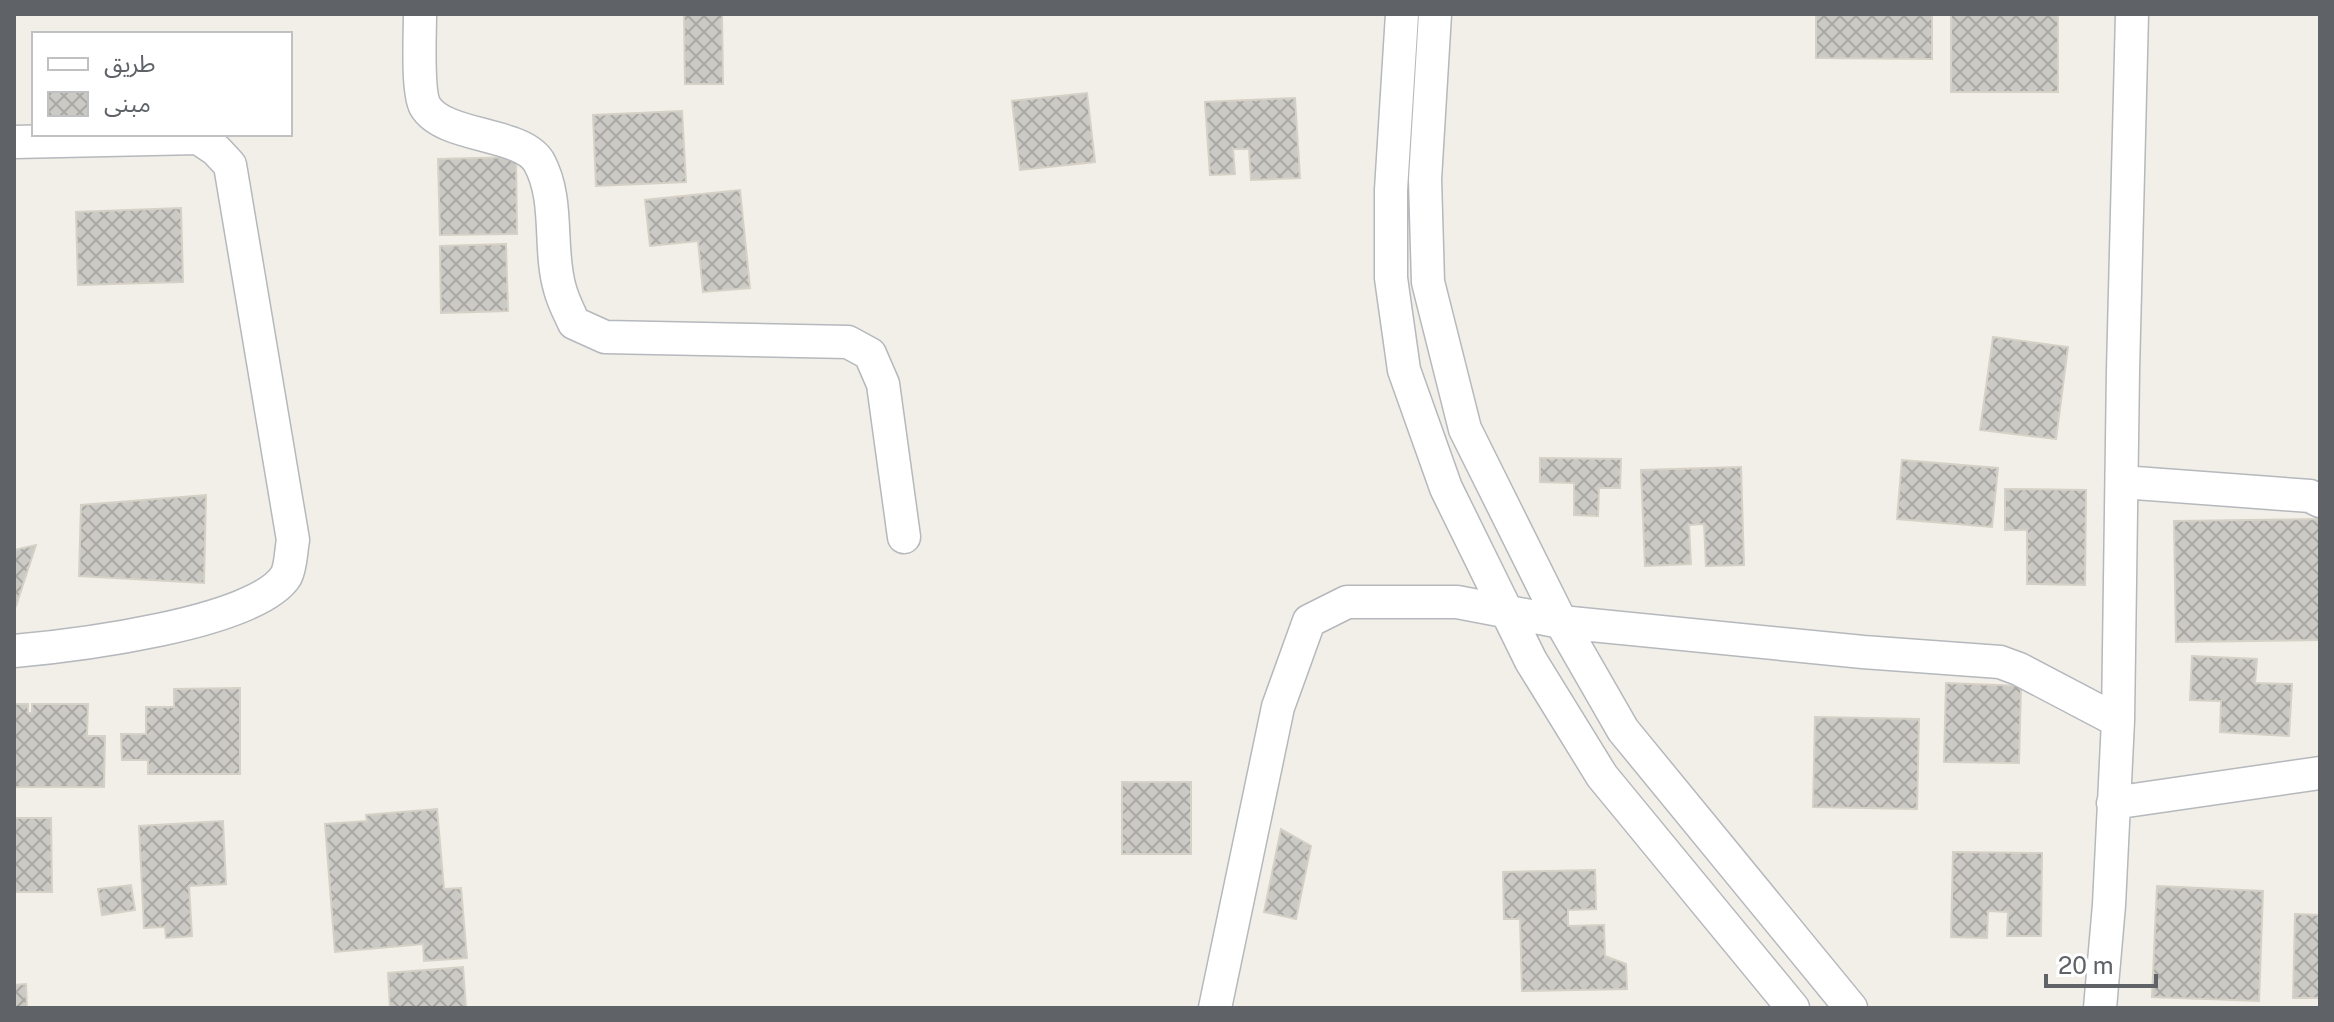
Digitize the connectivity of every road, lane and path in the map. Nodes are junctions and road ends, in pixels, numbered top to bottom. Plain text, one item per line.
1 (420, 14) edge
2 (1402, 14) edge
3 (1435, 14) edge
4 (2132, 14) edge
5 (14, 142) edge
6 (2122, 482) junction
7 (2320, 501) edge
8 (904, 537) dead end
9 (1507, 613) junction
10 (1561, 622) junction
11 (14, 651) edge
12 (2118, 721) junction
13 (2320, 773) edge
14 (2113, 803) junction
15 (1215, 1008) edge
16 (1793, 1008) edge
17 (1851, 1008) edge
18 (2100, 1008) edge

1 - 8 street
2 - 9 street
3 - 10 street
4 - 6 street
5 - 11 street
6 - 7 street
6 - 12 street
9 - 10 street
9 - 15 street
9 - 16 street
10 - 12 street
10 - 17 street
12 - 14 street
13 - 14 street
14 - 18 street

